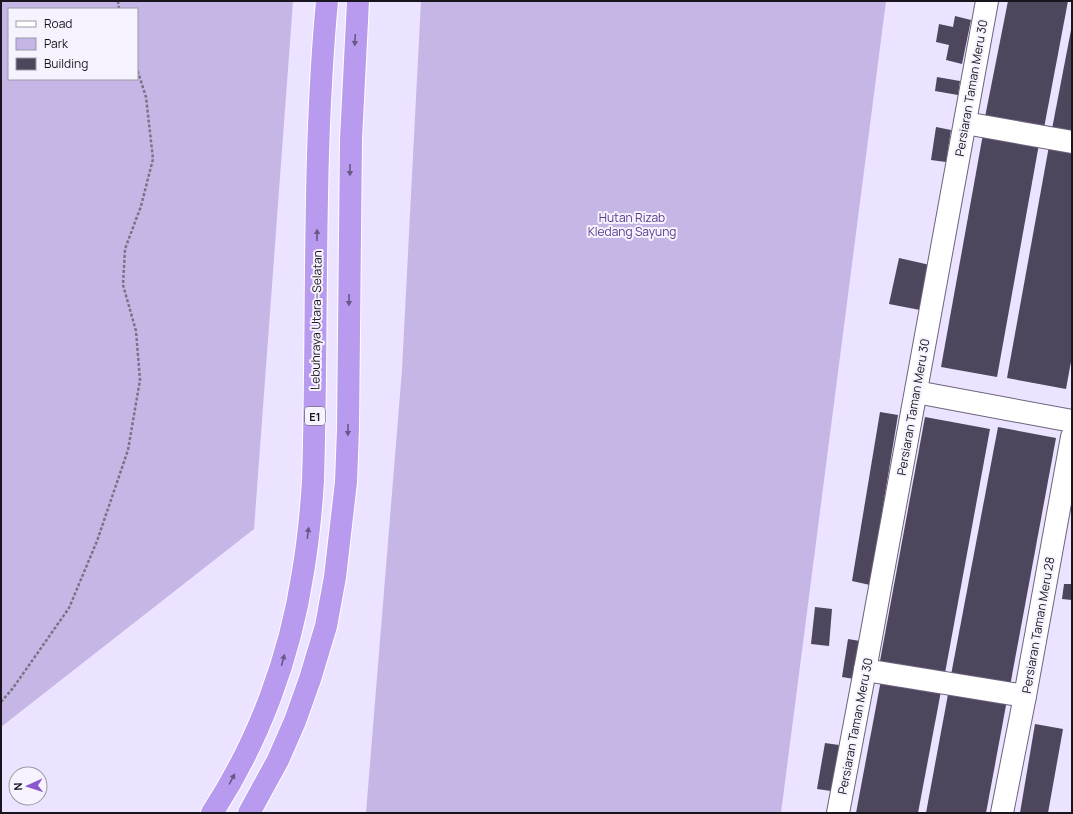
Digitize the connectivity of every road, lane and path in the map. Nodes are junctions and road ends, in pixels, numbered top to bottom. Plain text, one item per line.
1 (327, 1) edge
2 (358, 1) edge
3 (987, 1) edge
4 (138, 72) edge
5 (966, 123) junction
6 (1072, 142) edge
7 (916, 392) junction
8 (1072, 421) edge
9 (1072, 437) edge
10 (865, 670) junction
11 (1025, 696) junction
12 (1, 702) edge
13 (212, 813) edge
14 (249, 813) edge
15 (838, 813) edge
16 (1002, 813) edge

13 -> 1 highway, Lebuhraya Utara–Selatan / E1
2 -> 14 highway
3 - 5 street, Persiaran Taman Meru 30
4 - 12 path
5 - 6 street
5 - 7 street, Persiaran Taman Meru 30
7 - 8 street
7 - 10 street, Persiaran Taman Meru 30
9 - 11 street, Persiaran Taman Meru 28
10 - 11 street
10 - 15 street, Persiaran Taman Meru 30
11 - 16 street, Persiaran Taman Meru 28

